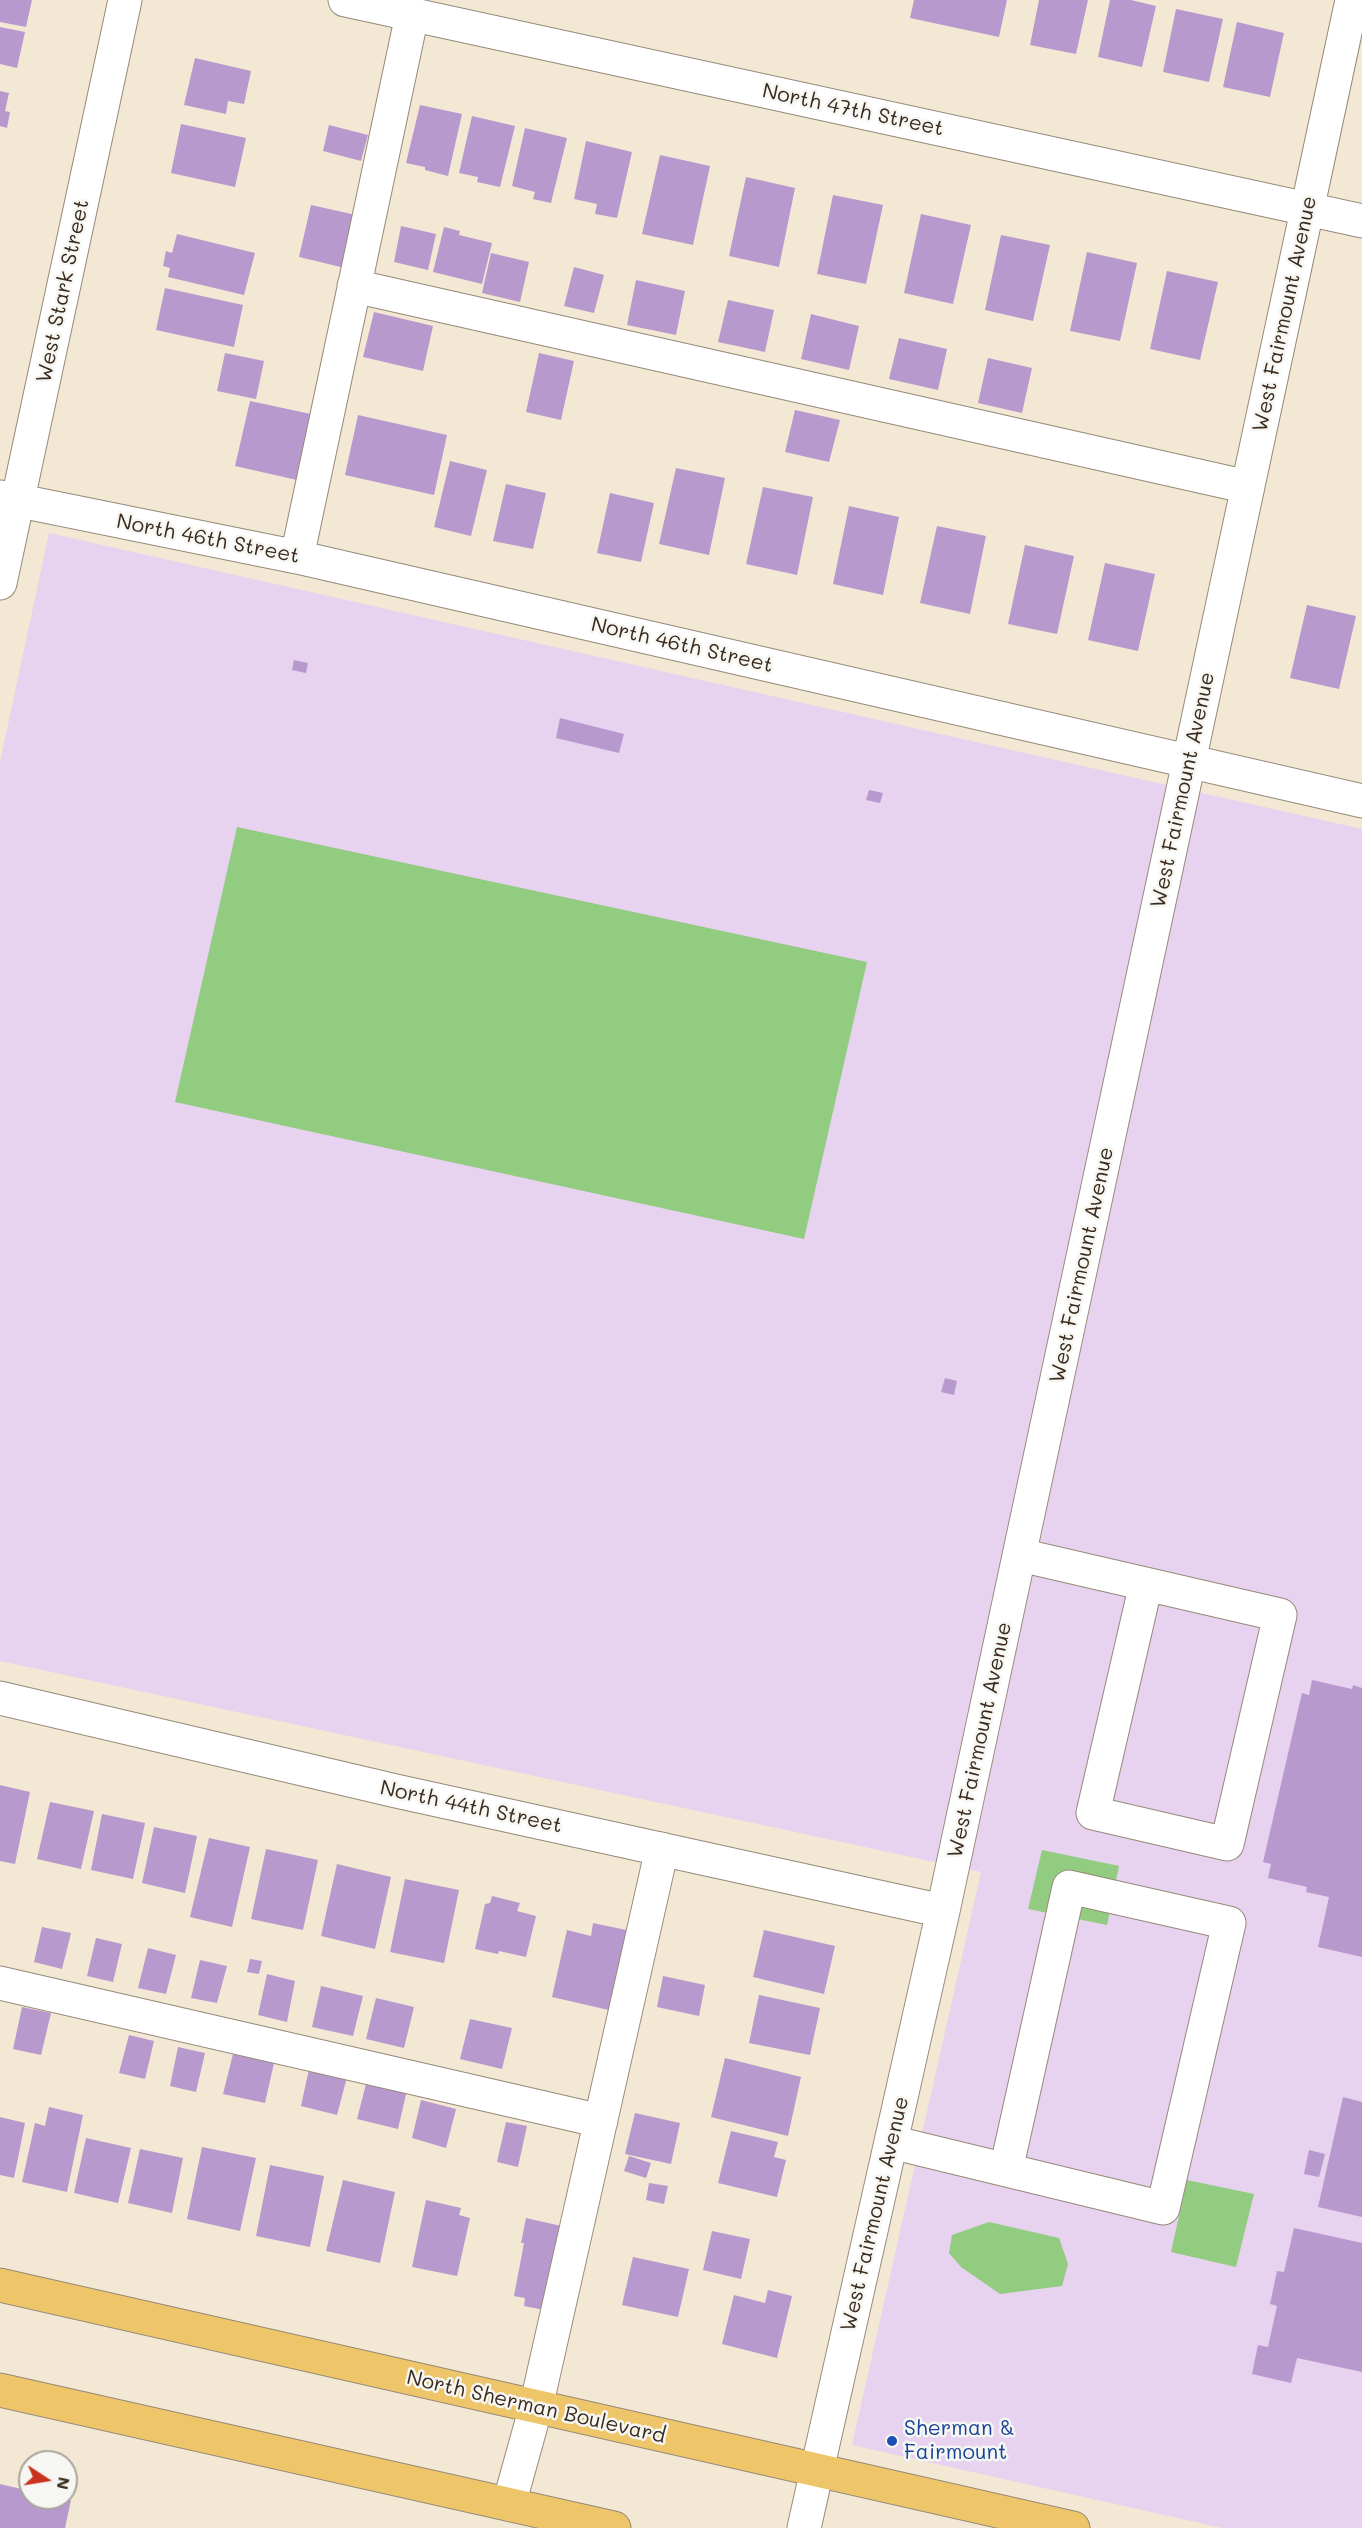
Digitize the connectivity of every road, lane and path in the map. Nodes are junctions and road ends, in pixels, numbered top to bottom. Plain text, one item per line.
1 (125, 0) edge
2 (345, 0) edge
3 (1352, 0) edge
4 (412, 15) junction
5 (1307, 209) junction
6 (1362, 221) edge
7 (354, 286) junction
8 (1248, 487) junction
9 (9, 499) edge
10 (297, 557) junction
11 (0, 583) edge
12 (1190, 762) junction
13 (1362, 801) edge
14 (1020, 1555) junction
15 (1146, 1584) junction
16 (0, 1698) edge
17 (662, 1849) junction
18 (943, 1911) junction
19 (0, 1983) edge
20 (601, 2121) junction
21 (891, 2142) junction
22 (1006, 2170) junction
23 (0, 2285) edge
24 (0, 2390) edge
25 (536, 2407) junction
26 (817, 2471) junction
27 (509, 2504) junction
28 (614, 2528) edge
29 (804, 2528) edge
30 (1073, 2528) edge

1 - 9 street, West Stark Street
2 - 4 street, North 47th Street
3 - 5 street, West Fairmount Avenue
4 - 5 street, North 47th Street
4 - 7 street
5 - 6 street, North 47th Street
5 - 8 street, West Fairmount Avenue
7 - 8 street
7 - 10 street
8 - 12 street, West Fairmount Avenue
9 - 10 street, North 46th Street
9 - 11 street, West Stark Street
10 - 12 street, North 46th Street
12 - 13 street, North 46th Street
12 - 14 street, West Fairmount Avenue
14 - 15 street
14 - 18 street, West Fairmount Avenue
15 - 15 street
16 - 17 street, North 44th Street
17 - 18 street, North 44th Street
17 - 20 street
18 - 21 street, West Fairmount Avenue
19 - 20 street
20 - 25 street
21 - 22 street
21 - 26 street, West Fairmount Avenue
22 - 22 street
23 - 25 main road, North Sherman Boulevard
24 - 27 main road
25 - 26 main road, North Sherman Boulevard
25 - 27 street
26 - 29 street, West Fairmount Avenue
26 - 30 main road, North Sherman Boulevard
27 - 28 main road

